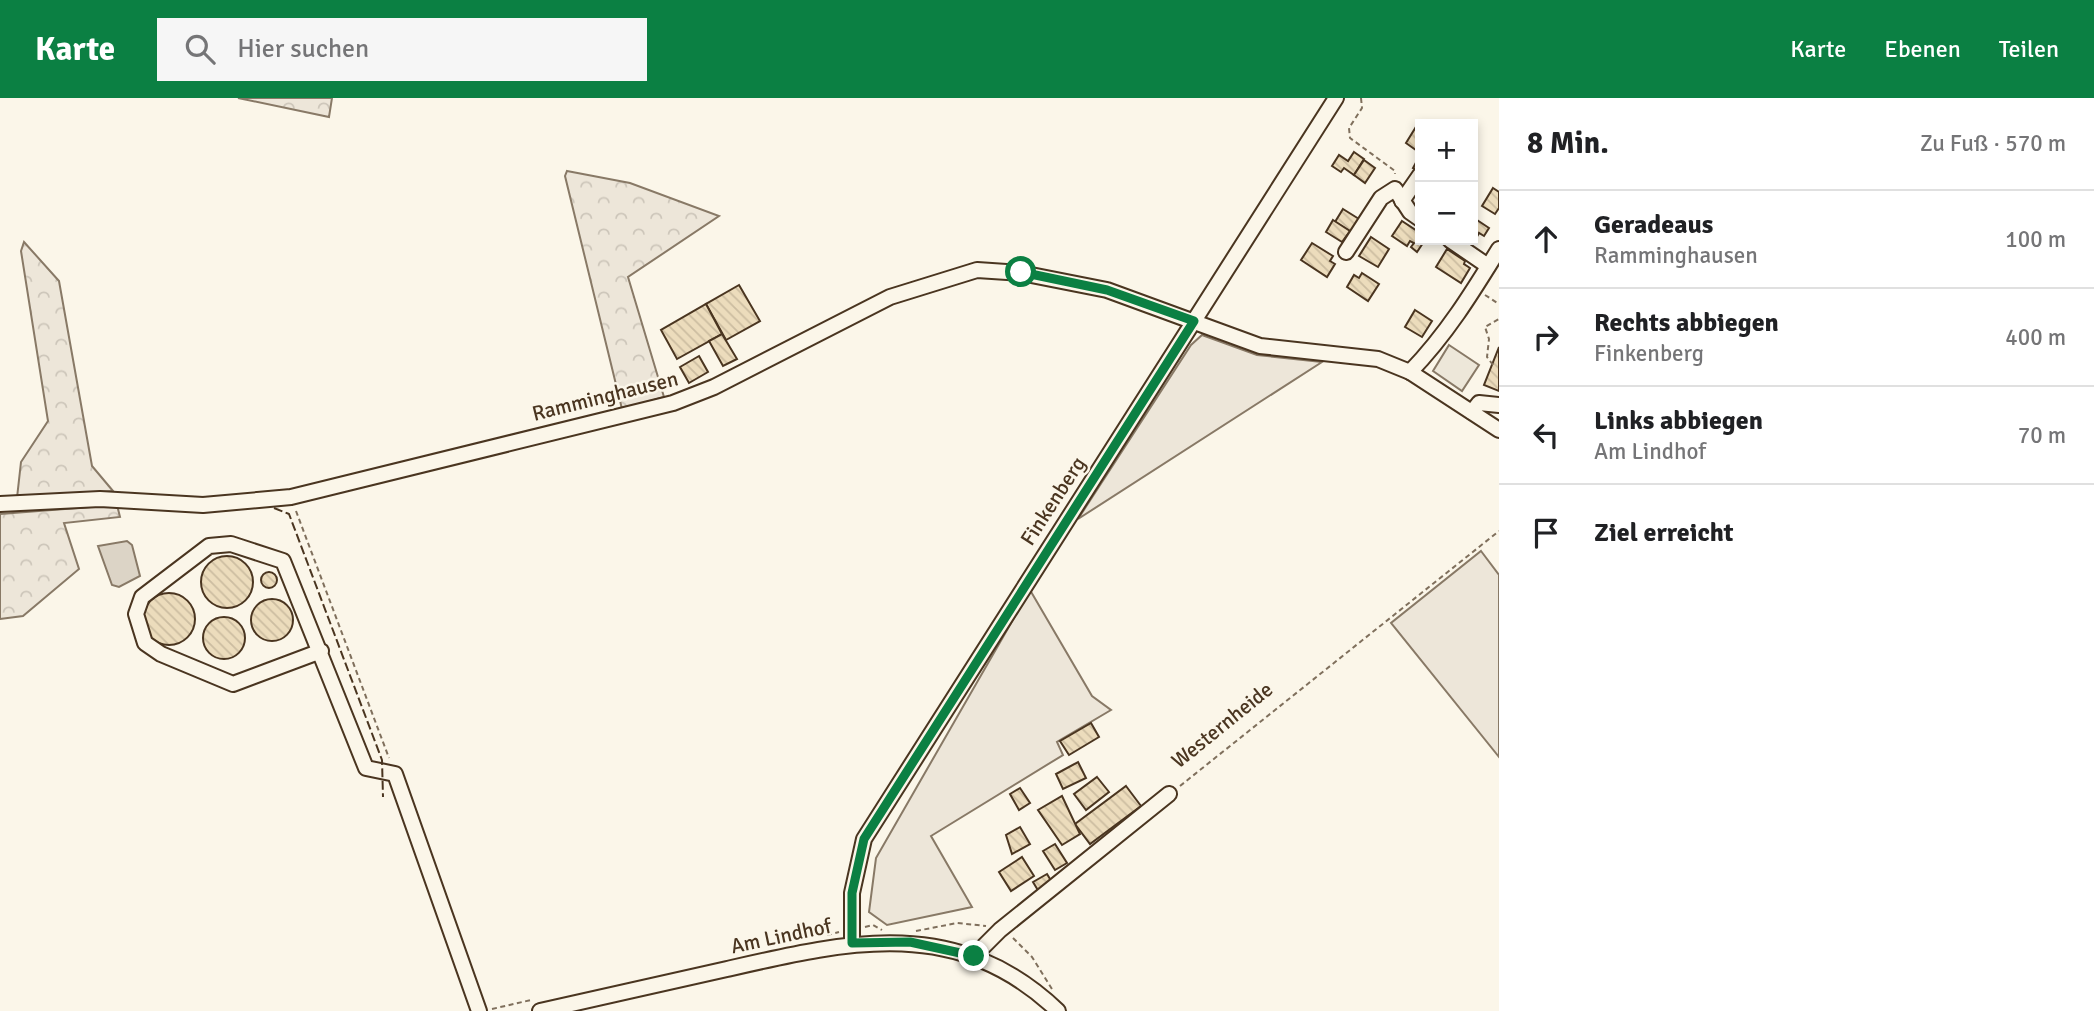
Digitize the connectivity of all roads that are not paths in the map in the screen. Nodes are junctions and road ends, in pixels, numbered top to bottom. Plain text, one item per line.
1 (1336, 98) edge
2 (1415, 180) edge
3 (1399, 195) junction
4 (1415, 216) edge
5 (1457, 245) edge
6 (1499, 249) edge
7 (1346, 252) dead end
8 (1488, 267) junction
9 (1194, 321) junction
10 (1410, 372) junction
11 (1499, 405) edge
12 (1472, 412) junction
13 (1499, 430) edge
14 (0, 504) edge
15 (321, 651) junction
16 (1169, 794) road end
17 (852, 943) junction
18 (974, 956) junction
19 (479, 1011) edge
20 (540, 1011) edge
21 (1058, 1011) edge

1 - 9 street, Finkenberg
2 - 3 street
3 - 4 street
3 - 7 street
5 - 8 street
6 - 8 street
8 - 10 street
9 - 10 street, Ramminghausen
9 - 14 street, Ramminghausen
9 - 17 street, Finkenberg
10 - 12 street, Ramminghausen
11 - 12 street
12 - 13 street, Ramminghausen
15 - 15 street
15 - 19 street
16 - 18 street, Westernheide
17 - 18 street, Am Lindhof
17 - 20 street, Am Lindhof
18 - 21 street, Am Lindhof

